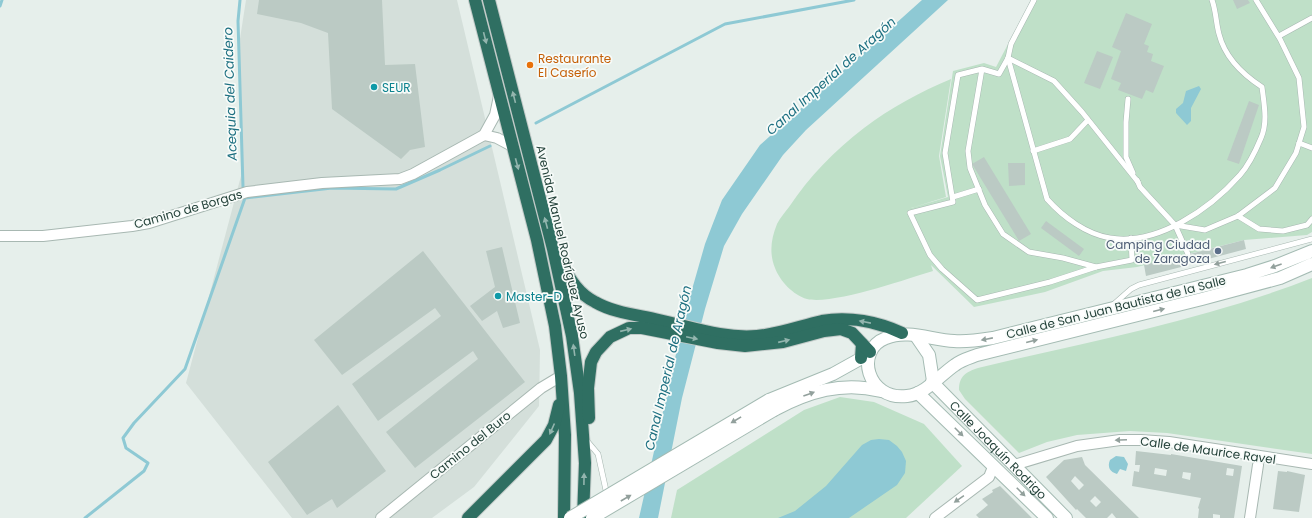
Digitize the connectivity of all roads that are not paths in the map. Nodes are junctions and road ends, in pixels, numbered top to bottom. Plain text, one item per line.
1 (475, 0) edge
2 (489, 0) edge
3 (1034, 0) edge
4 (1212, 0) edge
5 (1256, 0) edge
6 (1312, 18) edge
7 (1279, 36) junction
8 (1008, 58) junction
9 (982, 69) junction
10 (499, 94) junction
11 (1128, 99) dead end
12 (1088, 120) junction
13 (484, 135) junction
14 (1299, 143) junction
15 (512, 146) junction
16 (1312, 148) edge
17 (1033, 151) junction
18 (1138, 182) junction
19 (979, 189) junction
20 (953, 196) junction
21 (1238, 216) junction
22 (1312, 219) edge
23 (1175, 225) junction
24 (0, 236) edge
25 (1131, 238) junction
26 (1312, 239) edge
27 (553, 249) junction
28 (1312, 251) edge
29 (1188, 254) dead end
30 (1312, 264) edge
31 (1096, 267) junction
32 (1108, 310) junction
33 (656, 325) junction
34 (902, 333) junction
35 (916, 336) junction
36 (746, 341) junction
37 (866, 352) junction
38 (561, 376) junction
39 (932, 382) junction
40 (881, 391) junction
41 (562, 392) junction
42 (918, 393) junction
43 (772, 405) junction
44 (587, 441) junction
45 (585, 463) junction
46 (1312, 464) edge
47 (1014, 465) junction
48 (1258, 465) dead end
49 (994, 472) junction
50 (610, 512) dead end
51 (381, 518) edge
52 (468, 518) edge
53 (564, 518) edge
54 (570, 518) edge
55 (584, 518) edge
56 (592, 518) edge
57 (935, 518) edge
58 (1047, 518) edge
59 (1066, 518) edge
60 (1250, 518) edge

1 -> 10 highway, Avenida Manuel Rodríguez Ayuso
27 -> 2 highway, Avenida Manuel Rodríguez Ayuso
3 - 8 lane
4 - 23 lane
5 - 7 lane
6 - 7 lane
7 - 14 lane
8 - 9 lane
8 - 12 lane
8 - 17 lane
9 - 19 lane
9 - 20 lane
10 - 13 street
10 - 15 highway, Avenida Manuel Rodríguez Ayuso
11 - 18 lane
12 - 17 lane
12 - 18 lane
13 - 15 street
13 - 24 street, Camino de Borgas
14 - 16 lane
14 - 21 lane
15 -> 38 highway, Avenida Manuel Rodríguez Ayuso
17 - 25 lane
18 - 23 lane
19 - 20 lane
19 - 31 lane
20 - 31 lane
21 - 22 lane
21 - 23 lane
23 - 25 lane
23 - 29 lane
25 - 31 lane
26 -> 32 lane
27 - 33 highway
45 -> 27 highway, Avenida Manuel Rodríguez Ayuso
28 -> 32 main road, Calle de San Juan Bautista de la Salle
39 -> 30 main road, Calle de San Juan Bautista de la Salle
32 -> 35 main road, Calle de San Juan Bautista de la Salle
33 - 36 highway
44 -> 33 highway
34 - 35 main road
34 -> 36 highway
34 - 37 main road
35 - 39 main road
36 -> 37 highway
37 - 40 main road
37 - 43 main road
38 - 41 highway, Avenida Manuel Rodríguez Ayuso
38 - 51 street, Camino del Buro
39 - 42 main road
39 - 47 main road, Calle Joaquín Rodrigo
40 - 42 main road
43 -> 40 main road
41 -> 52 highway
41 - 53 highway, Avenida Manuel Rodríguez Ayuso
42 -> 49 main road, Calle Joaquín Rodrigo
43 -> 54 main road, bridge
56 -> 43 main road, bridge
44 - 45 highway
44 - 50 lane
55 -> 45 highway, Avenida Manuel Rodríguez Ayuso
46 -> 47 street, Calle de Maurice Ravel
47 - 49 lane, Calle de Maurice Ravel
47 - 59 main road, Calle Joaquín Rodrigo
48 - 60 street
49 -> 57 street, Calle de Maurice Ravel
49 -> 58 main road, Calle Joaquín Rodrigo

